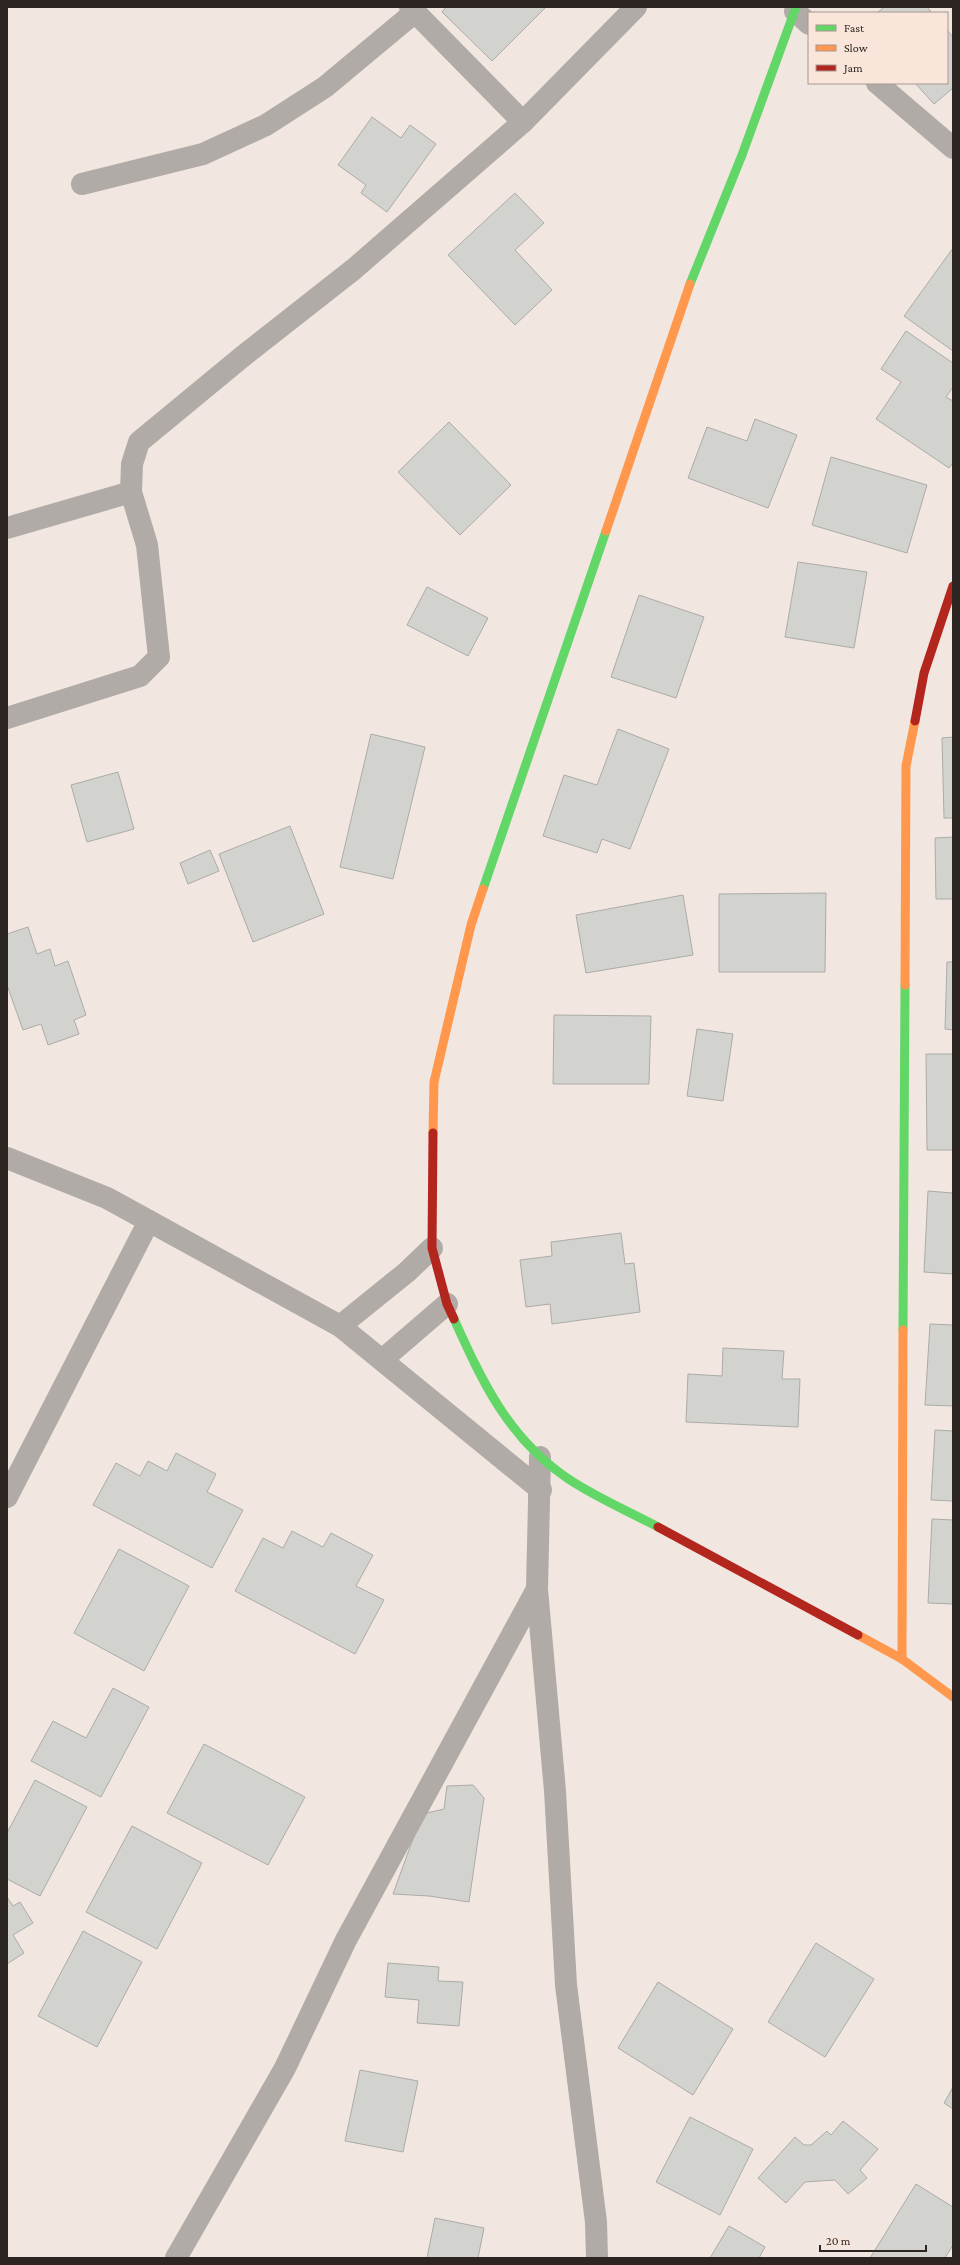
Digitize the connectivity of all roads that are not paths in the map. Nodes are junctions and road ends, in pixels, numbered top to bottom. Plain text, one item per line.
1 (636, 7) edge
2 (412, 9) edge
3 (800, 14) edge
4 (879, 84) edge
5 (523, 122) junction
6 (953, 148) edge
7 (82, 184) dead end
8 (131, 492) junction
9 (7, 528) edge
10 (953, 586) edge
11 (7, 718) edge
12 (7, 1158) edge
13 (149, 1221) junction
14 (432, 1248) junction
15 (447, 1304) junction
16 (340, 1326) junction
17 (382, 1360) junction
18 (540, 1457) junction
19 (541, 1490) junction
20 (7, 1496) edge
21 (537, 1590) junction
22 (902, 1659) junction
23 (953, 1697) edge
24 (176, 2258) edge
25 (597, 2258) edge

1 - 5 street
2 - 5 street
2 - 7 street
3 - 14 street
4 - 6 street
5 - 8 street
8 - 9 street
8 - 11 street
10 - 22 street
12 - 13 street
13 - 16 street
13 - 20 street
14 - 15 street
14 - 16 street
15 - 17 street
15 - 18 street
16 - 17 street
17 - 19 street
18 - 19 street
18 - 22 street
19 - 21 street
21 - 24 street
21 - 25 street
22 - 23 street

